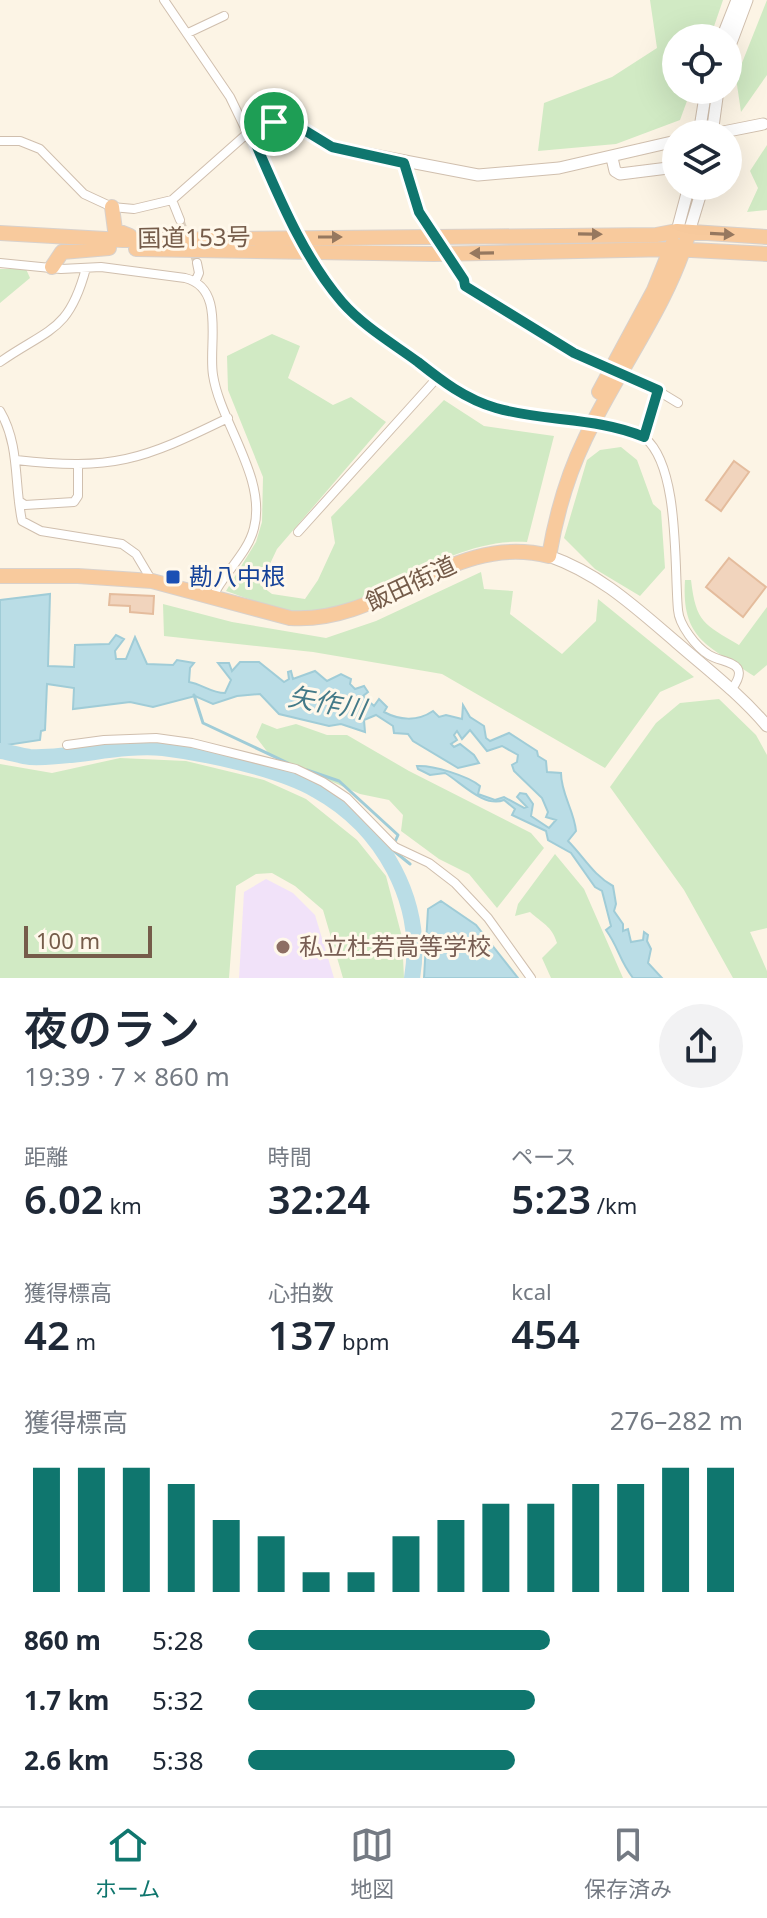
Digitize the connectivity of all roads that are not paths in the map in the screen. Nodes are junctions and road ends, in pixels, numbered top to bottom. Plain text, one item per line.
1 (164, 0) edge
2 (737, 0) edge
3 (747, 0) edge
4 (224, 16) dead end
5 (728, 24) edge
6 (738, 24) edge
7 (188, 33) junction
8 (765, 123) edge
9 (742, 128) edge
10 (250, 131) junction
11 (0, 141) edge
12 (662, 145) edge
13 (612, 158) junction
14 (404, 163) junction
15 (662, 169) edge
16 (172, 200) junction
17 (687, 200) edge
18 (697, 200) edge
19 (112, 207) junction
20 (180, 220) tunnel mouth
21 (683, 231) junction
22 (0, 233) edge
23 (767, 237) edge
24 (57, 238) junction
25 (182, 239) junction
26 (0, 241) edge
27 (109, 248) junction
28 (678, 250) junction
29 (767, 254) edge
30 (0, 263) edge
31 (197, 263) tunnel mouth
32 (52, 267) junction
33 (86, 268) junction
34 (196, 280) junction
35 (0, 362) edge
36 (437, 378) junction
37 (654, 389) junction
38 (678, 403) dead end
39 (0, 411) edge
40 (228, 418) junction
41 (644, 437) junction
42 (16, 460) junction
43 (78, 466) junction
44 (19, 501) junction
45 (298, 532) dead end
46 (544, 555) junction
47 (0, 576) edge
48 (152, 581) junction
49 (213, 596) junction
50 (732, 689) junction
51 (767, 726) edge
52 (67, 745) dead end
53 (531, 978) edge

1 - 7 street
2 - 5 street
3 - 6 street
4 - 7 street
7 - 10 street
8 - 9 street
10 - 14 street
10 - 16 street
10 - 36 street, bridge
11 - 19 street
12 - 13 street
13 - 14 street
13 - 15 street
14 - 37 street, bridge
16 - 19 street
16 - 20 street
17 - 21 street
18 - 21 street
19 - 24 highway
19 - 25 highway
21 -> 23 highway, 国道153号
25 -> 21 highway, 国道153号
21 - 28 highway
22 - 24 highway, 国道153号
24 - 25 highway, 国道153号
26 - 27 highway, 国道153号
28 -> 27 highway, 国道153号
27 - 32 highway
28 - 29 highway, 国道153号
28 - 46 highway
30 - 32 street
31 - 34 street
32 - 33 street
33 - 34 street
33 - 35 street
34 - 40 street
36 - 41 street, bridge
36 - 45 street
37 - 38 street
37 - 41 street
39 - 42 street
40 - 43 street
40 - 49 street
41 - 50 street
42 - 43 street
42 - 44 street
43 - 44 street
44 - 48 street
46 - 49 highway, 飯田街道
46 - 50 street, 飯田街道
47 - 48 highway, 飯田街道
48 - 49 highway, 飯田街道
50 - 51 street, 飯田街道
52 - 53 street

